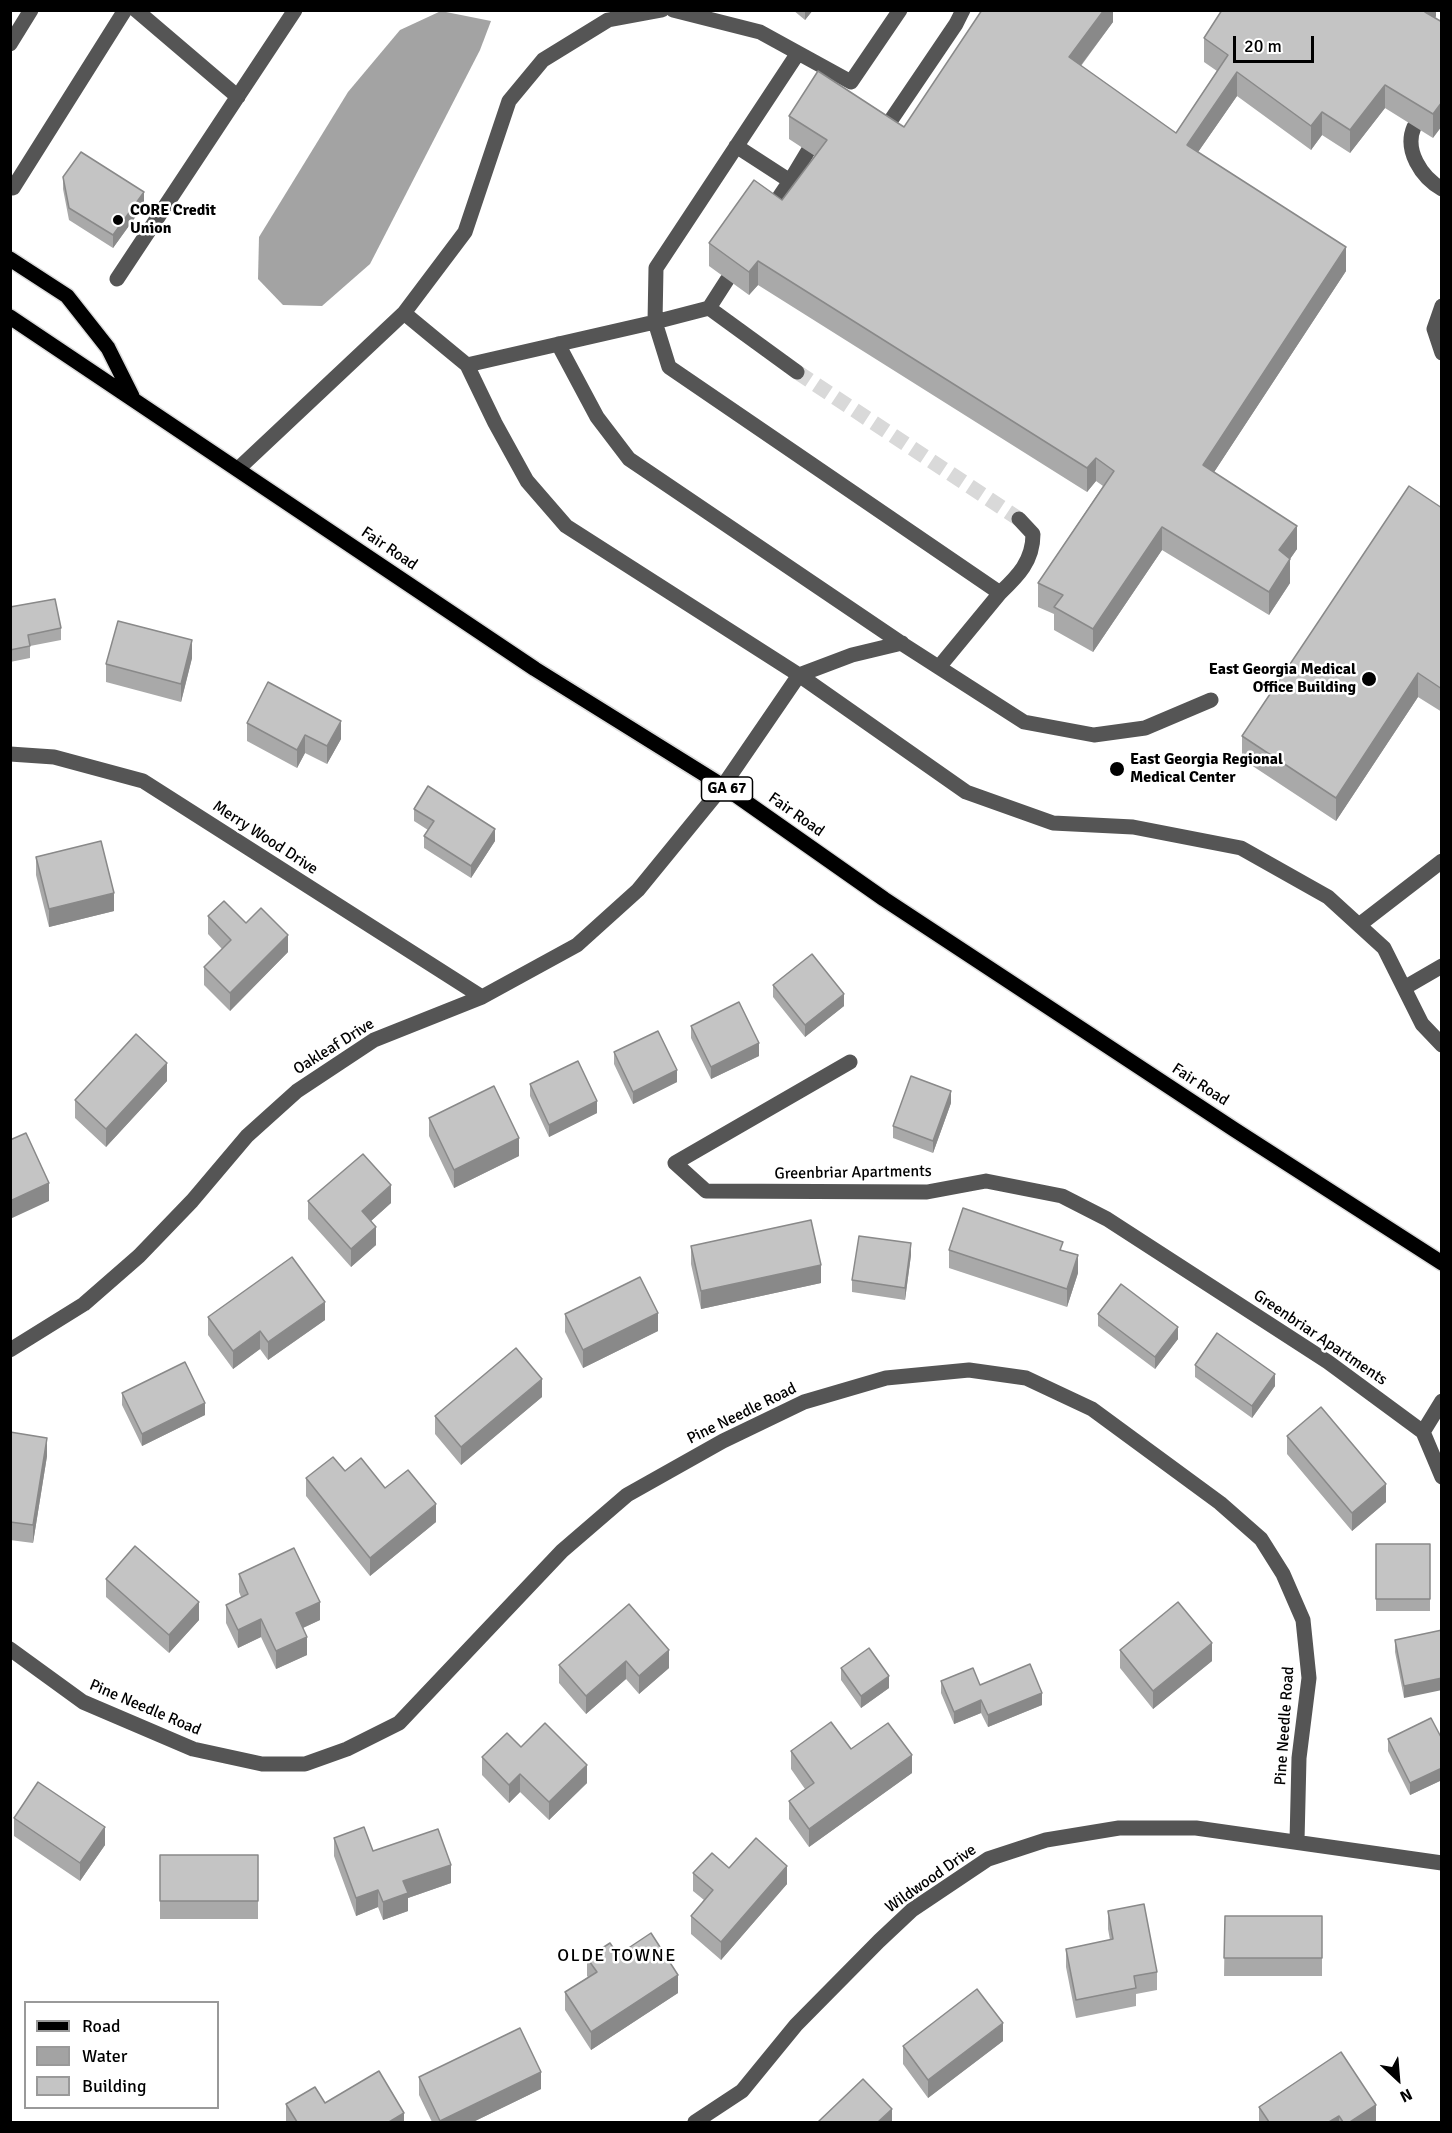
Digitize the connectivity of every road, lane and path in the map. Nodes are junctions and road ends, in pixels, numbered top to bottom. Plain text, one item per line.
1 (31, 10) edge
2 (125, 10) edge
3 (136, 10) edge
4 (295, 10) edge
5 (662, 10) edge
6 (674, 10) edge
7 (900, 10) edge
8 (963, 10) edge
9 (10, 44) edge
10 (798, 53) junction
11 (850, 82) junction
12 (238, 97) junction
13 (841, 99) edge
14 (891, 120) edge
15 (1414, 127) edge
16 (736, 146) junction
17 (808, 151) edge
18 (790, 181) junction
19 (10, 186) edge
20 (1442, 189) edge
21 (768, 214) edge
22 (10, 259) edge
23 (117, 279) dead end
24 (727, 280) edge
25 (1442, 306) edge
26 (709, 308) junction
27 (404, 313) junction
28 (10, 317) edge
29 (655, 322) junction
30 (558, 344) junction
31 (1442, 353) edge
32 (467, 365) junction
33 (797, 372) tunnel mouth
34 (134, 399) junction
35 (238, 469) junction
36 (1019, 519) tunnel mouth
37 (1000, 593) junction
38 (902, 644) junction
39 (939, 667) junction
40 (799, 675) junction
41 (1211, 700) dead end
42 (10, 754) edge
43 (723, 786) junction
44 (1442, 861) edge
45 (1359, 925) junction
46 (1442, 966) edge
47 (1404, 988) junction
48 (482, 997) junction
49 (1442, 1045) edge
50 (850, 1062) dead end
51 (1442, 1263) edge
52 (10, 1350) edge
53 (1442, 1401) edge
54 (1423, 1432) junction
55 (1442, 1477) edge
56 (10, 1648) edge
57 (1297, 1841) junction
58 (1442, 1863) edge
59 (695, 2122) edge

1 - 9 street
2 - 19 street
3 - 12 street
4 - 12 street
5 - 27 street
6 - 10 street
7 - 11 street
8 - 14 street
10 - 11 street
10 - 16 street
11 - 13 street
12 - 23 street
15 - 20 street
16 - 18 street
16 - 29 street
17 - 18 street
18 - 21 street
22 - 34 main road
24 - 26 street
25 - 31 street
26 - 29 street
26 - 33 street
27 - 32 street
27 - 35 street
28 - 34 main road, Fair Road / GA 67
29 - 30 street
29 - 37 street
30 - 32 street
30 - 38 street
32 - 40 street
34 - 35 main road, Fair Road / GA 67
35 - 43 main road, Fair Road / GA 67
36 - 37 street
37 - 39 street
38 - 39 street
38 - 40 street
39 - 41 street
40 - 43 street, Oakleaf Drive
40 - 45 street
42 - 48 street, Merry Wood Drive
43 - 48 street, Oakleaf Drive
43 - 51 main road, Fair Road / GA 67
44 - 45 street
45 - 47 street
46 - 47 street
47 - 49 street
48 - 52 street, Oakleaf Drive
50 - 54 street, Greenbriar Apartments
53 - 54 street
54 - 55 street
56 - 57 street, Pine Needle Road
57 - 58 street, Wildwood Drive
57 - 59 street, Wildwood Drive

